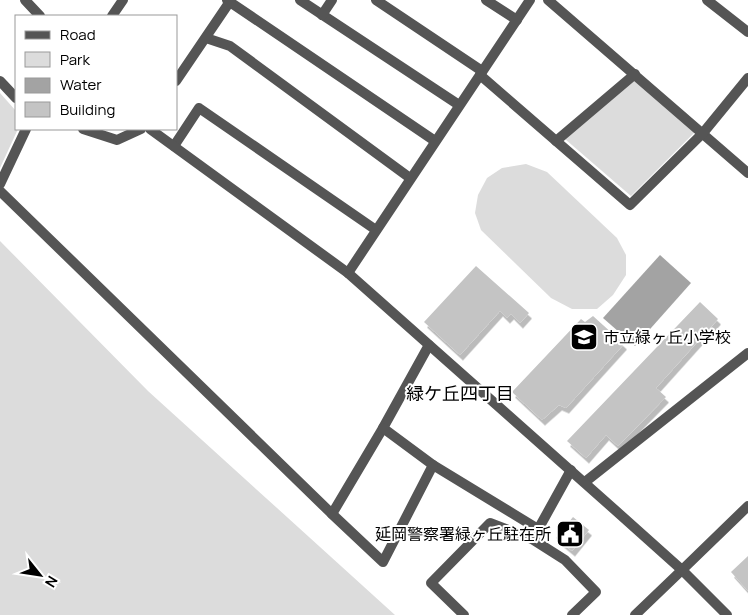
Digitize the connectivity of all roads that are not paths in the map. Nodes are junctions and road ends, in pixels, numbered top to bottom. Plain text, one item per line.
1 (25, 0) edge
2 (123, 0) edge
3 (300, 0) edge
4 (332, 0) edge
5 (376, 0) edge
6 (486, 0) edge
7 (530, 0) edge
8 (548, 0) edge
9 (707, 0) edge
10 (230, 1) edge
11 (39, 15) edge
12 (113, 15) edge
13 (322, 15) junction
14 (516, 20) junction
15 (748, 32) edge
16 (206, 38) junction
17 (481, 73) junction
18 (635, 74) junction
19 (178, 78) edge
20 (748, 78) edge
21 (0, 81) edge
22 (15, 97) edge
23 (459, 105) junction
24 (26, 130) edge
25 (86, 130) edge
26 (139, 130) edge
27 (151, 130) edge
28 (703, 133) junction
29 (435, 141) junction
30 (556, 141) junction
31 (174, 146) junction
32 (748, 173) edge
33 (410, 178) junction
34 (0, 184) edge
35 (0, 191) edge
36 (376, 230) junction
37 (348, 273) junction
38 (429, 345) junction
39 (748, 353) edge
40 (384, 428) junction
41 (434, 465) junction
42 (571, 470) junction
43 (585, 482) junction
44 (748, 506) edge
45 (332, 514) junction
46 (538, 529) junction
47 (532, 539) junction
48 (682, 570) junction
49 (464, 615) edge
50 (572, 615) edge
51 (635, 615) edge
52 (727, 615) edge

1 - 11 street
2 - 12 street
3 - 13 street
4 - 13 street
5 - 17 street
6 - 14 street
7 - 14 street
8 - 18 street
9 - 15 street
10 - 16 street
10 - 29 street
13 - 23 street
14 - 17 street
16 - 19 street
16 - 33 street
17 - 23 street
17 - 30 street
18 - 28 street
18 - 30 street
20 - 28 street
21 - 22 street
23 - 29 street
24 - 34 street
25 - 26 street
27 - 31 street
28 - 30 street
28 - 32 street
29 - 33 street
31 - 36 street
31 - 37 street
33 - 36 street
35 - 45 street
36 - 37 street
37 - 38 street
38 - 40 street
38 - 42 street
39 - 43 street
40 - 41 street
40 - 45 street
41 - 45 street
41 - 46 street
42 - 43 street
42 - 46 street
43 - 48 street
44 - 48 street
46 - 47 street
47 - 49 street
47 - 50 street
48 - 51 street
48 - 52 street

